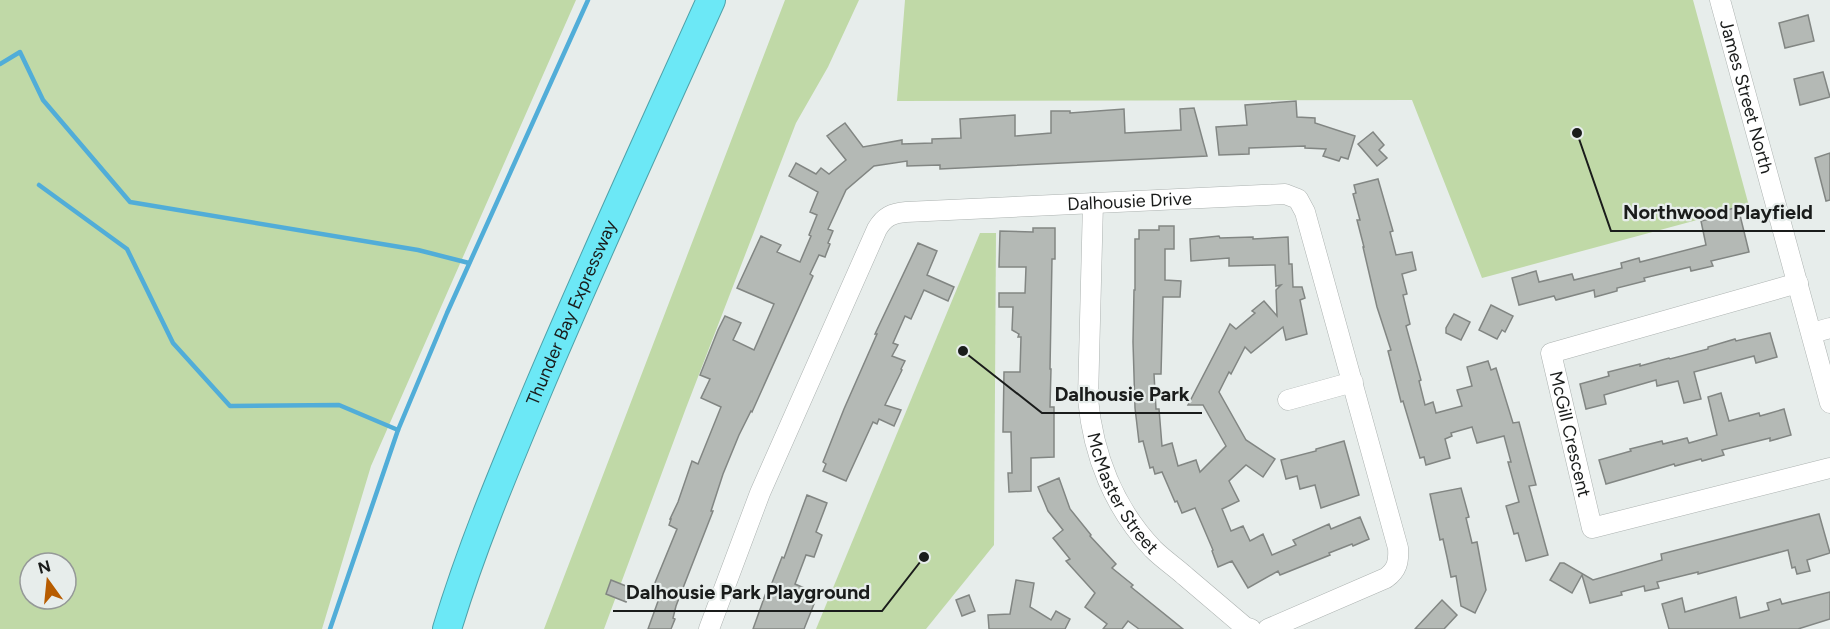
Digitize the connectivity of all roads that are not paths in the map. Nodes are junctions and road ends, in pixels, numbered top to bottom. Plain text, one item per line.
1 (690, 0) edge
2 (711, 0) edge
3 (1720, 0) edge
4 (1093, 203) junction
5 (1798, 283) junction
6 (1821, 331) edge
7 (1353, 382) junction
8 (1288, 400) dead end
9 (1830, 402) edge
10 (1830, 468) edge
11 (427, 629) edge
12 (447, 629) edge
13 (709, 629) edge
14 (1251, 629) edge
15 (1269, 629) edge

1 - 11 highway, Thunder Bay Expressway
2 - 12 highway, Thunder Bay Expressway
3 - 5 street, James Street North
4 - 7 street, Dalhousie Drive
4 - 13 street, Dalhousie Drive
4 - 14 street, McMaster Street
5 - 6 street, James Street North
5 - 10 street, McGill Crescent
6 - 9 street, James Street North
7 - 8 street
7 - 15 street, Dalhousie Drive

